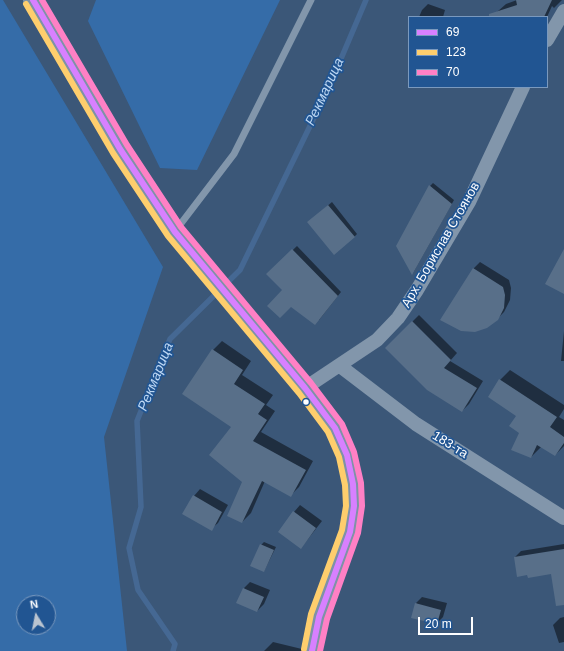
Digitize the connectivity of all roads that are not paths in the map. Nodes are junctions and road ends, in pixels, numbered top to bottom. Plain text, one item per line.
1 (33, 0) edge
2 (311, 0) edge
3 (564, 11) edge
4 (548, 38) edge
5 (523, 88) edge
6 (180, 239) junction
7 (340, 366) junction
8 (305, 388) junction
9 (564, 518) edge
10 (312, 651) edge

1 - 6 main road
2 - 6 lane
3 - 4 street
5 - 7 street, Арх. Борислав Стоянов
6 - 8 main road
7 - 8 street, Арх. Борислав Стоянов
7 - 9 street, 183-та
8 - 10 main road

